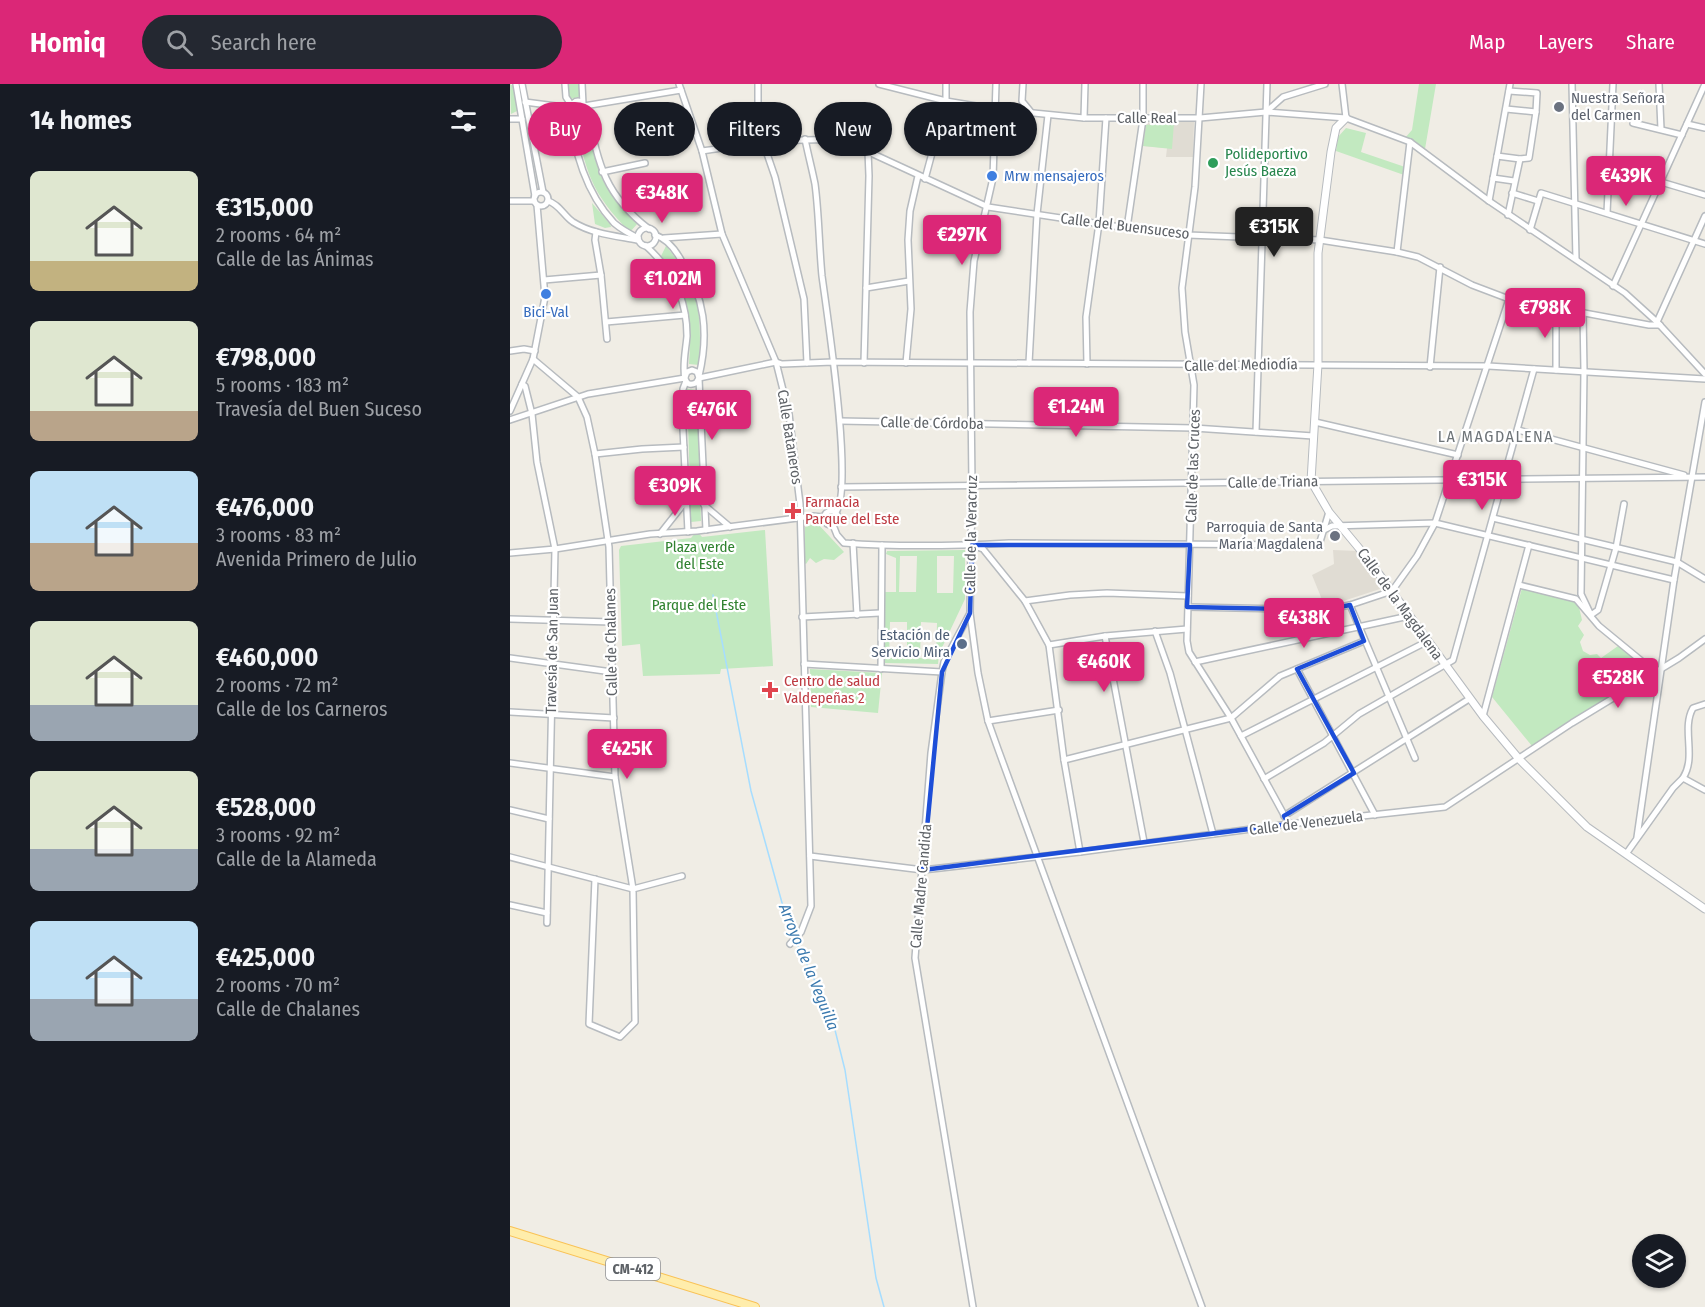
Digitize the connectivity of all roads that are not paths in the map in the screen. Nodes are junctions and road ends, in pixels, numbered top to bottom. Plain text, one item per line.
1 (516, 84) edge
2 (522, 84) edge
3 (565, 84) edge
4 (582, 84) edge
5 (758, 84) edge
6 (879, 84) edge
7 (946, 84) edge
8 (996, 84) edge
9 (1023, 84) edge
10 (1084, 84) edge
11 (1143, 84) edge
12 (1201, 84) edge
13 (1267, 84) edge
14 (1325, 84) edge
15 (1342, 84) edge
16 (1510, 84) edge
17 (1572, 84) edge
18 (1613, 84) edge
19 (1659, 84) edge
20 (1705, 84) edge
21 (680, 87) edge
22 (1509, 91) junction
23 (946, 101) junction
24 (1022, 101) edge
25 (569, 102) edge
26 (584, 102) edge
27 (602, 102) edge
28 (758, 102) edge
29 (952, 102) edge
30 (995, 102) edge
31 (523, 103) junction
32 (528, 104) edge
33 (1506, 109) junction
34 (1266, 112) junction
35 (1536, 112) junction
36 (1037, 114) edge
37 (1048, 116) junction
38 (1084, 118) junction
39 (1106, 118) junction
40 (1200, 118) junction
41 (1346, 118) junction
42 (510, 119) edge
43 (1143, 119) junction
44 (522, 120) junction
45 (1633, 123) dead end
46 (1687, 124) junction
47 (1705, 128) edge
48 (1661, 129) junction
49 (1682, 135) junction
50 (802, 139) edge
51 (805, 139) junction
52 (814, 139) edge
53 (1410, 142) junction
54 (707, 150) edge
55 (702, 151) junction
56 (579, 156) edge
57 (598, 156) edge
58 (768, 156) edge
59 (868, 156) edge
60 (876, 156) edge
61 (993, 156) edge
62 (1497, 156) junction
63 (1520, 159) junction
64 (645, 163) dead end
65 (602, 172) junction
66 (918, 176) junction
67 (1493, 178) junction
68 (925, 179) junction
69 (1514, 181) junction
70 (1661, 182) junction
71 (543, 192) junction
72 (1512, 193) junction
73 (1705, 195) edge
74 (510, 201) edge
75 (535, 201) junction
76 (548, 201) junction
77 (1489, 201) junction
78 (1538, 201) junction
79 (1574, 203) junction
80 (988, 207) junction
81 (1607, 213) junction
82 (1037, 214) junction
83 (1508, 215) junction
84 (1705, 216) edge
85 (1099, 223) junction
86 (616, 224) junction
87 (1641, 224) junction
88 (1126, 228) junction
89 (649, 229) junction
90 (1530, 230) junction
91 (596, 232) junction
92 (722, 234) junction
93 (612, 235) junction
94 (655, 235) junction
95 (1188, 235) junction
96 (1263, 237) junction
97 (664, 238) junction
98 (638, 239) junction
99 (1320, 240) junction
100 (1694, 240) junction
101 (1705, 244) edge
102 (646, 246) junction
103 (1397, 252) junction
104 (1576, 260) junction
105 (1440, 267) junction
106 (601, 274) junction
107 (544, 280) junction
108 (909, 281) junction
109 (1613, 286) junction
110 (866, 288) junction
111 (1509, 299) junction
112 (1556, 308) junction
113 (1583, 313) junction
114 (685, 315) junction
115 (606, 322) junction
116 (1658, 324) junction
117 (607, 339) dead end
118 (510, 351) edge
119 (535, 351) junction
120 (533, 358) junction
121 (777, 362) junction
122 (833, 362) junction
123 (807, 363) junction
124 (864, 363) junction
125 (906, 363) junction
126 (1029, 363) junction
127 (970, 364) junction
128 (1087, 364) junction
129 (1318, 364) junction
130 (1258, 365) junction
131 (1189, 366) junction
132 (1430, 366) junction
133 (1488, 366) junction
134 (1534, 369) junction
135 (1556, 370) junction
136 (1584, 371) junction
137 (1705, 374) edge
138 (685, 378) junction
139 (699, 378) junction
140 (1705, 379) edge
141 (522, 384) junction
142 (578, 397) junction
143 (1705, 402) edge
144 (510, 411) edge
145 (531, 414) junction
146 (510, 420) edge
147 (840, 421) junction
148 (1315, 422) junction
149 (972, 424) junction
150 (1194, 428) junction
151 (1518, 430) junction
152 (1256, 432) junction
153 (1313, 436) junction
154 (1583, 446) junction
155 (684, 447) junction
156 (595, 454) junction
157 (1458, 455) junction
158 (1692, 477) junction
159 (1705, 477) edge
160 (1582, 478) junction
161 (1503, 479) junction
162 (1451, 480) junction
163 (1311, 481) junction
164 (1192, 483) junction
165 (972, 485) junction
166 (841, 487) junction
167 (686, 501) junction
168 (704, 504) junction
169 (1624, 504) dead end
170 (836, 512) junction
171 (1329, 512) junction
172 (823, 517) junction
173 (801, 518) junction
174 (1493, 518) junction
175 (1435, 523) junction
176 (833, 525) junction
177 (730, 527) junction
178 (1341, 527) junction
179 (706, 530) junction
180 (1324, 530) junction
181 (688, 532) junction
182 (660, 534) junction
183 (1489, 535) junction
184 (1582, 539) junction
185 (608, 540) junction
186 (853, 543) junction
187 (882, 545) junction
188 (972, 545) junction
189 (1190, 545) junction
190 (1529, 545) junction
191 (985, 547) junction
192 (1616, 548) junction
193 (555, 549) junction
194 (510, 554) edge
195 (1581, 558) junction
196 (1677, 562) junction
197 (1610, 566) junction
198 (1705, 579) edge
199 (1674, 580) junction
200 (1519, 585) junction
201 (1392, 591) junction
202 (1188, 596) junction
203 (1025, 601) junction
204 (1350, 605) junction
205 (1188, 607) junction
206 (880, 613) junction
207 (970, 613) junction
208 (857, 615) junction
209 (1591, 615) junction
210 (1409, 616) junction
211 (802, 617) junction
212 (510, 619) edge
213 (553, 621) junction
214 (611, 622) junction
215 (1358, 626) junction
216 (1187, 629) junction
217 (1155, 631) junction
218 (1105, 636) junction
219 (1705, 639) edge
220 (1364, 641) junction
221 (1428, 641) junction
222 (1049, 645) junction
223 (510, 658) edge
224 (1195, 662) junction
225 (552, 664) junction
226 (804, 664) junction
227 (1445, 665) junction
228 (1375, 667) junction
229 (881, 669) junction
230 (1297, 669) junction
231 (1658, 671) junction
232 (612, 672) junction
233 (942, 672) junction
234 (1389, 697) junction
235 (1314, 699) junction
236 (1469, 699) junction
237 (1705, 704) edge
238 (1059, 710) junction
239 (510, 712) edge
240 (551, 715) junction
241 (1483, 716) junction
242 (614, 718) junction
243 (1231, 718) junction
244 (988, 721) junction
245 (1185, 730) junction
246 (1333, 735) junction
247 (1241, 736) junction
248 (1407, 739) junction
249 (1126, 745) junction
250 (1415, 758) dead end
251 (1519, 759) junction
252 (1064, 760) junction
253 (510, 763) edge
254 (550, 769) junction
255 (1354, 773) junction
256 (615, 777) junction
257 (1683, 778) junction
258 (1263, 779) junction
259 (1705, 790) edge
260 (510, 810) edge
261 (1376, 814) junction
262 (1284, 816) junction
263 (549, 819) junction
264 (1289, 824) junction
265 (1214, 834) junction
266 (1637, 837) junction
267 (1144, 842) junction
268 (1080, 852) junction
269 (1626, 854) junction
270 (810, 856) junction
271 (510, 857) edge
272 (1036, 857) junction
273 (548, 868) junction
274 (924, 870) junction
275 (682, 876) dead end
276 (595, 879) junction
277 (633, 889) junction
278 (510, 905) edge
279 (1705, 909) edge
280 (547, 913) junction
281 (547, 923) dead end
282 (791, 943) dead end
283 (510, 1231) edge
284 (755, 1307) edge
285 (973, 1307) edge
286 (1202, 1307) edge

1 - 31 street
2 - 31 street
3 - 25 street
4 - 26 street
5 - 28 street
6 - 23 street, Calle Real
7 - 23 street
8 - 30 street, Calle de la Veracruz
9 - 24 street
10 - 38 street
11 - 43 street
12 - 40 street, Calle de las Cruces
13 - 34 street
14 - 34 street
15 - 41 street
16 - 22 street
17 - 79 street
18 - 81 street
19 - 48 street
20 - 46 street
21 - 27 street
21 - 55 street, Calle Bataneros
22 - 33 street
22 - 35 street
23 - 29 street, Calle Real
23 - 68 street
31 - 32 street
31 - 44 street
31 - 71 street
33 - 35 street
33 - 62 street
34 - 40 street, Calle Real
34 - 41 street, Calle Real
34 - 96 street
35 - 63 street
36 - 37 street, Calle Real
37 - 38 street, Calle Real
37 - 82 street
38 - 39 street, Calle Real
39 - 43 street, Calle Real
39 - 85 street
40 - 43 street, Calle Real
40 - 95 street, Calle de las Cruces
41 - 53 street, Calle Real
41 - 99 street
42 - 44 street
43 - 88 street
44 - 75 street
45 - 48 street
46 - 47 street
46 - 49 street
48 - 49 street
49 - 70 street
50 - 51 street, Calle del Buensuceso
51 - 52 street, Calle del Buensuceso
51 - 122 street
53 - 77 street, Calle Real
53 - 103 street
54 - 55 street, Calle del Buensuceso
55 - 92 street, Calle Bataneros
56 - 86 street
57 - 65 street
58 - 123 street
59 - 110 street
60 - 66 street, Calle del Buensuceso
61 - 80 street, Calle de la Veracruz
62 - 63 street
62 - 67 street
63 - 69 street
64 - 65 street
65 - 89 street
66 - 68 street, Calle del Buensuceso
66 - 108 street
67 - 69 street
67 - 77 street
68 - 80 street, Calle del Buensuceso
69 - 72 street
70 - 73 street
70 - 87 street
71 - 75 street
71 - 76 street
72 - 78 street
72 - 83 street
74 - 75 street
75 - 76 street
75 - 107 street
76 - 91 street
77 - 83 street, Calle Real
78 - 79 street
78 - 90 street
79 - 81 street
79 - 104 street
80 - 82 street, Calle del Buensuceso
80 - 127 street, Calle de la Veracruz
81 - 87 street
82 - 85 street, Calle del Buensuceso
82 - 126 street
83 - 90 street, Calle Real
84 - 100 street
85 - 88 street, Calle del Buensuceso
85 - 128 street
86 - 93 street
86 - 98 street
87 - 100 street
87 - 109 street
88 - 95 street, Calle del Buensuceso
89 - 94 street
89 - 98 street
90 - 104 street, Calle Real
91 - 93 street
91 - 106 street
92 - 97 street
92 - 121 street, Calle Bataneros
93 - 98 street
94 - 97 street
94 - 102 street
95 - 96 street, Calle del Buensuceso
95 - 131 street, Calle de las Cruces
96 - 99 street, Calle del Buensuceso
96 - 130 street
97 - 139 street
98 - 102 street
99 - 103 street, Calle del Buensuceso
99 - 129 street
100 - 101 street
100 - 116 street
102 - 114 street
103 - 105 street, Calle del Buensuceso
104 - 109 street, Calle Real
105 - 111 street, Calle del Buensuceso
105 - 132 street
106 - 107 street
106 - 115 street
107 - 119 street
108 - 110 street
108 - 125 street
109 - 116 street, Calle Real
110 - 124 street
111 - 112 street, Calle del Buensuceso
111 - 133 street
112 - 113 street, Calle del Buensuceso
112 - 135 street
113 - 116 street, Calle del Buensuceso
113 - 136 street
114 - 115 street
114 - 138 street
115 - 117 street
116 - 137 street, Calle Real
118 - 119 street
119 - 120 street
120 - 141 street
120 - 142 street
121 - 123 street, Calle del Mediodía
121 - 139 street, Calle del Mediodía
121 - 173 street, Calle Bataneros
122 - 123 street, Calle del Mediodía
122 - 124 street, Calle del Mediodía
122 - 147 street
124 - 125 street, Calle del Mediodía
125 - 127 street, Calle del Mediodía
126 - 127 street, Calle del Mediodía
126 - 128 street, Calle del Mediodía
127 - 149 street, Calle de la Veracruz
128 - 131 street, Calle del Mediodía
129 - 130 street, Calle del Mediodía
129 - 132 street, Calle del Mediodía
129 - 148 street
130 - 131 street, Calle del Mediodía
130 - 152 street
131 - 150 street, Calle de las Cruces
132 - 133 street, Calle del Mediodía
133 - 134 street, Calle del Mediodía
133 - 157 street
134 - 135 street, Calle del Mediodía
134 - 151 street
135 - 136 street, Calle del Mediodía
136 - 140 street, Calle del Mediodía
136 - 154 street
138 - 139 street
138 - 139 street
138 - 142 street
138 - 155 street
139 - 168 street
141 - 144 street
141 - 145 street, Travesía de San Juan
142 - 145 street
142 - 156 street, Calle de Chalanes
143 - 158 street
145 - 146 street
145 - 193 street, Travesía de San Juan
147 - 149 street, Calle de Córdoba
147 - 166 street
148 - 153 street
148 - 157 street
149 - 150 street, Calle de Córdoba
149 - 165 street, Calle de la Veracruz
150 - 152 street, Calle de Córdoba
150 - 164 street, Calle de las Cruces
151 - 154 street
151 - 161 street
152 - 153 street, Calle de Córdoba
153 - 163 street
154 - 158 street
154 - 160 street
155 - 156 street
155 - 167 street
156 - 185 street, Calle de Chalanes
157 - 162 street
158 - 159 street, Calle de Triana
158 - 160 street, Calle de Triana
158 - 196 street
160 - 161 street, Calle de Triana
160 - 184 street
161 - 162 street, Calle de Triana
161 - 174 street
162 - 163 street, Calle de Triana
162 - 175 street
163 - 164 street, Calle de Triana
163 - 171 street, Calle de la Magdalena
164 - 165 street, Calle de Triana
164 - 189 street, Calle de las Cruces
165 - 166 street, Calle de Triana
165 - 188 street, Calle de la Veracruz
166 - 170 street
167 - 181 street
167 - 182 street
168 - 177 street
168 - 179 street
169 - 192 street
170 - 172 street
170 - 176 street
171 - 178 street, Calle de la Magdalena
171 - 180 street
172 - 173 street
172 - 176 street
173 - 177 street
173 - 211 street, Calle Bataneros
174 - 183 street
174 - 184 street
175 - 178 street
175 - 183 street
175 - 201 street
176 - 186 street
177 - 179 street
178 - 180 street
178 - 201 street, Calle de la Magdalena
179 - 181 street
180 - 189 street
181 - 182 street
182 - 185 street
183 - 190 street
183 - 227 street
184 - 192 street
184 - 195 street
185 - 193 street
185 - 214 street, Calle de Chalanes
186 - 187 street
186 - 208 street
187 - 188 street
187 - 206 street
188 - 191 street
188 - 207 street, Calle de la Veracruz
189 - 191 street
189 - 202 street, Calle de las Cruces
190 - 195 street
190 - 200 street
191 - 203 street
192 - 196 street
192 - 197 street
193 - 194 street
193 - 213 street, Travesía de San Juan
195 - 197 street
195 - 209 street
196 - 198 street
196 - 199 street
197 - 199 street
197 - 209 street
199 - 231 street
200 - 209 street
200 - 241 street
201 - 204 street
201 - 210 street, Calle de la Magdalena
202 - 203 street
202 - 205 street, Calle de las Cruces
203 - 222 street
204 - 205 street
204 - 215 street
205 - 216 street, Calle de las Cruces
206 - 208 street
206 - 229 street
207 - 233 street, Calle Madre Candida
207 - 244 street, Calle de la Veracruz
208 - 211 street
209 - 231 street
210 - 215 street
210 - 221 street, Calle de la Magdalena
211 - 226 street, Calle Bataneros
212 - 213 street
213 - 214 street
213 - 225 street, Travesía de San Juan
214 - 232 street, Calle de Chalanes
215 - 220 street
215 - 224 street
216 - 217 street
216 - 224 street, Calle de las Cruces
217 - 218 street
217 - 245 street
218 - 222 street
218 - 249 street
219 - 231 street, Calle de Venezuela
220 - 228 street
220 - 230 street
221 - 227 street, Calle de la Magdalena
221 - 228 street
222 - 238 street
223 - 225 street
224 - 243 street, Calle de las Cruces
225 - 232 street
225 - 240 street, Travesía de San Juan
226 - 229 street
226 - 270 street, Calle Bataneros
227 - 234 street
227 - 236 street, Calle de la Magdalena
228 - 234 street
228 - 235 street
229 - 233 street
230 - 235 street
230 - 243 street
231 - 251 street, Calle de Venezuela
231 - 266 street
232 - 242 street, Calle de Chalanes
233 - 274 street, Calle Madre Candida
234 - 246 street
234 - 248 street
235 - 246 street
235 - 247 street
236 - 241 street, Calle de la Magdalena
236 - 248 street
237 - 257 street
238 - 244 street
238 - 252 street
239 - 240 street
240 - 242 street
240 - 254 street, Travesía de San Juan
241 - 251 street, Calle de la Magdalena
242 - 256 street, Calle de Chalanes
243 - 245 street
243 - 247 street, Calle de las Cruces
244 - 272 street, Calle de la Veracruz
245 - 249 street
245 - 265 street
246 - 255 street
246 - 258 street
247 - 258 street, Calle de las Cruces
248 - 250 street
248 - 255 street
249 - 252 street
249 - 267 street
251 - 261 street, Calle de Venezuela
251 - 269 street, Calle de la Magdalena
252 - 268 street
253 - 254 street
254 - 256 street
254 - 263 street, Travesía de San Juan
255 - 261 street
255 - 262 street
256 - 277 street, Calle de Chalanes
257 - 259 street
257 - 266 street
258 - 262 street, Calle de las Cruces
260 - 263 street
261 - 264 street, Calle de Venezuela
262 - 264 street, Calle de las Cruces
263 - 273 street, Travesía de San Juan
264 - 265 street, Calle de Venezuela
265 - 267 street, Calle de Venezuela
266 - 269 street
267 - 268 street, Calle de Venezuela
268 - 272 street, Calle de Venezuela
269 - 279 street, Calle de la Magdalena
270 - 274 street, Calle de Venezuela
270 - 282 street, Calle Bataneros
271 - 273 street
272 - 274 street, Calle de Venezuela
272 - 286 street, Calle de la Veracruz
273 - 276 street
273 - 280 street, Travesía de San Juan
274 - 285 street, Calle Madre Candida
275 - 277 street
276 - 277 street
276 - 277 street, Calle de Chalanes
278 - 280 street
280 - 281 street, Travesía de San Juan
283 - 284 main road, CM-412

